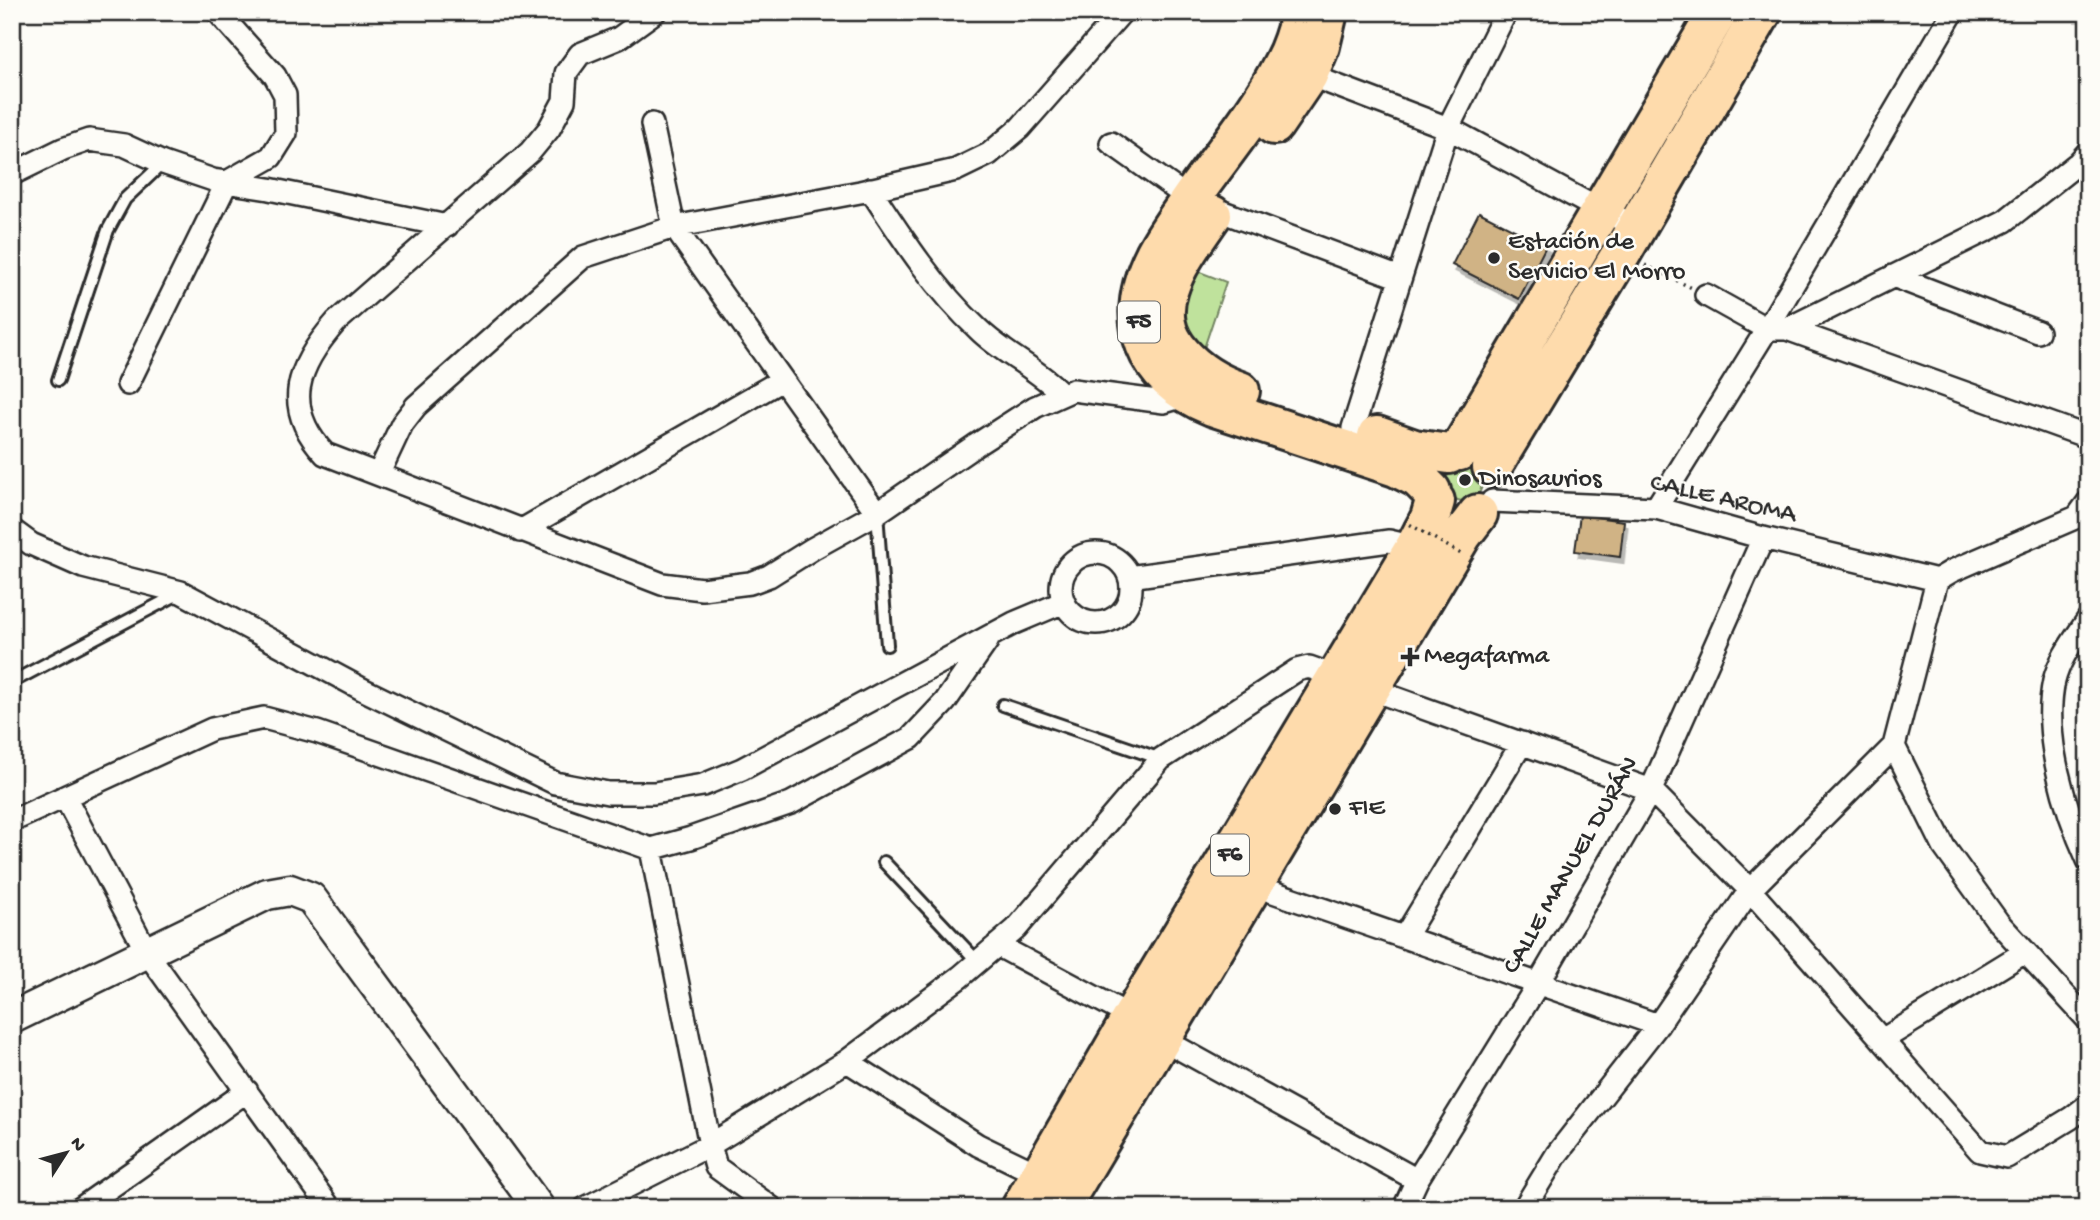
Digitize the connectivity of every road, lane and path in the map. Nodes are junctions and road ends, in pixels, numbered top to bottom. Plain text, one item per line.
1 (218, 12) edge
2 (655, 12) edge
3 (1122, 12) edge
4 (1301, 12) edge
5 (1328, 12) edge
6 (1506, 12) edge
7 (1718, 12) edge
8 (1762, 12) edge
9 (1953, 12) edge
10 (1296, 69) junction
11 (652, 124) dead end
12 (1448, 128) junction
13 (1111, 143) dead end
14 (2088, 152) edge
15 (163, 163) junction
16 (12, 174) edge
17 (227, 183) junction
18 (870, 189) junction
19 (1204, 204) junction
20 (1600, 210) junction
21 (447, 226) junction
22 (674, 227) junction
23 (1629, 240) junction
24 (1893, 276) junction
25 (1401, 278) junction
26 (1706, 295) joint
27 (1777, 329) junction
28 (2038, 332) dead end
29 (58, 380) dead end
30 (782, 380) junction
31 (128, 384) dead end
32 (1062, 394) junction
33 (1207, 395) junction
34 (1353, 428) junction
35 (2088, 437) edge
36 (379, 473) junction
37 (1474, 478) junction
38 (1433, 496) junction
39 (2088, 502) edge
40 (1656, 508) junction
41 (877, 513) junction
42 (12, 530) edge
43 (520, 531) junction
44 (1409, 534) junction
45 (1763, 538) junction
46 (1461, 554) dead end
47 (1129, 577) junction
48 (1937, 580) junction
49 (181, 592) junction
50 (1064, 602) junction
51 (2088, 619) edge
52 (991, 636) junction
53 (887, 645) dead end
54 (12, 682) edge
55 (1354, 682) junction
56 (1003, 705) dead end
57 (1522, 743) junction
58 (1894, 746) junction
59 (1161, 759) junction
60 (1651, 790) junction
61 (65, 797) junction
62 (12, 821) edge
63 (652, 849) junction
64 (2088, 860) edge
65 (884, 862) dead end
66 (1253, 885) junction
67 (1750, 890) junction
68 (1405, 936) junction
69 (997, 945) junction
70 (2025, 952) junction
71 (148, 954) junction
72 (978, 962) junction
73 (1538, 984) junction
74 (12, 1018) edge
75 (2088, 1020) edge
76 (1658, 1026) junction
77 (1147, 1028) junction
78 (1882, 1040) junction
79 (847, 1062) junction
80 (247, 1091) junction
81 (2088, 1105) edge
82 (710, 1145) junction
83 (1040, 1175) junction
84 (1417, 1180) junction
85 (81, 1208) edge
86 (330, 1208) edge
87 (539, 1208) edge
88 (585, 1208) edge
89 (772, 1208) edge
90 (1021, 1208) edge
91 (1060, 1208) edge
92 (1404, 1208) edge
93 (1524, 1208) edge

1 - 17 street
2 - 21 street
3 - 18 street
4 - 10 highway, F5
5 - 10 highway, F5
6 - 12 street
7 - 20 highway
8 - 23 highway
9 - 27 street
10 - 12 street
10 - 19 highway, F5
11 - 22 street
12 - 20 street
12 - 25 street
13 - 19 street
14 - 24 street
15 - 16 street
15 - 17 street
15 - 29 lane
17 - 21 street
17 - 31 street
18 - 22 street
18 - 32 street
19 - 25 street
19 - 33 highway, F5
20 - 23 street
20 - 37 highway
21 - 36 street
22 - 30 street
22 - 36 street
23 - 26 path
23 - 37 highway
24 - 27 street
24 - 28 street
25 - 34 street
26 - 27 street
27 - 35 street
27 - 40 street
30 - 41 street
30 - 43 street
32 - 33 street
32 - 41 street
33 - 34 highway, F5
33 - 38 highway, F5
34 - 37 highway, F5
36 - 43 street
37 - 38 highway
37 - 38 highway, F5
37 - 40 street, CALLE AROMA
37 - 55 highway, F6
38 - 44 highway, F6
39 - 48 street
40 - 45 street, CALLE AROMA
41 - 43 street
41 - 53 lane
42 - 49 street
44 - 46 path, bridge
44 - 47 street
44 - 55 highway, F6
45 - 48 street, CALLE AROMA
45 - 60 street, CALLE MANUEL DURÁN
47 - 50 street
47 - 50 street
48 - 58 street
49 - 52 street
49 - 54 lane
50 - 52 street
51 - 64 street
52 - 63 street
55 - 57 street
55 - 59 street
55 - 66 highway, F6
55 - 77 highway, F6
56 - 59 lane
57 - 60 street
57 - 68 street
58 - 67 street
58 - 70 street
59 - 69 street
60 - 67 street
60 - 73 street, CALLE MANUEL DURÁN
61 - 62 street
61 - 63 street
61 - 71 street
63 - 82 street
65 - 72 lane
66 - 68 street
66 - 77 highway, F6
67 - 76 street
67 - 78 street
68 - 73 street
69 - 72 street
69 - 77 street
70 - 75 street
70 - 78 street
71 - 74 street
71 - 80 street
71 - 87 street
72 - 79 street
73 - 76 street
73 - 84 street, CALLE MANUEL DURÁN
76 - 93 street
77 - 83 highway, F6
77 - 84 street
77 - 91 highway, F6
78 - 81 street
79 - 82 street
79 - 83 street
80 - 85 street
80 - 86 street
82 - 88 street
82 - 89 street
83 - 90 highway, F6
84 - 92 street, CALLE MANUEL DURÁN

